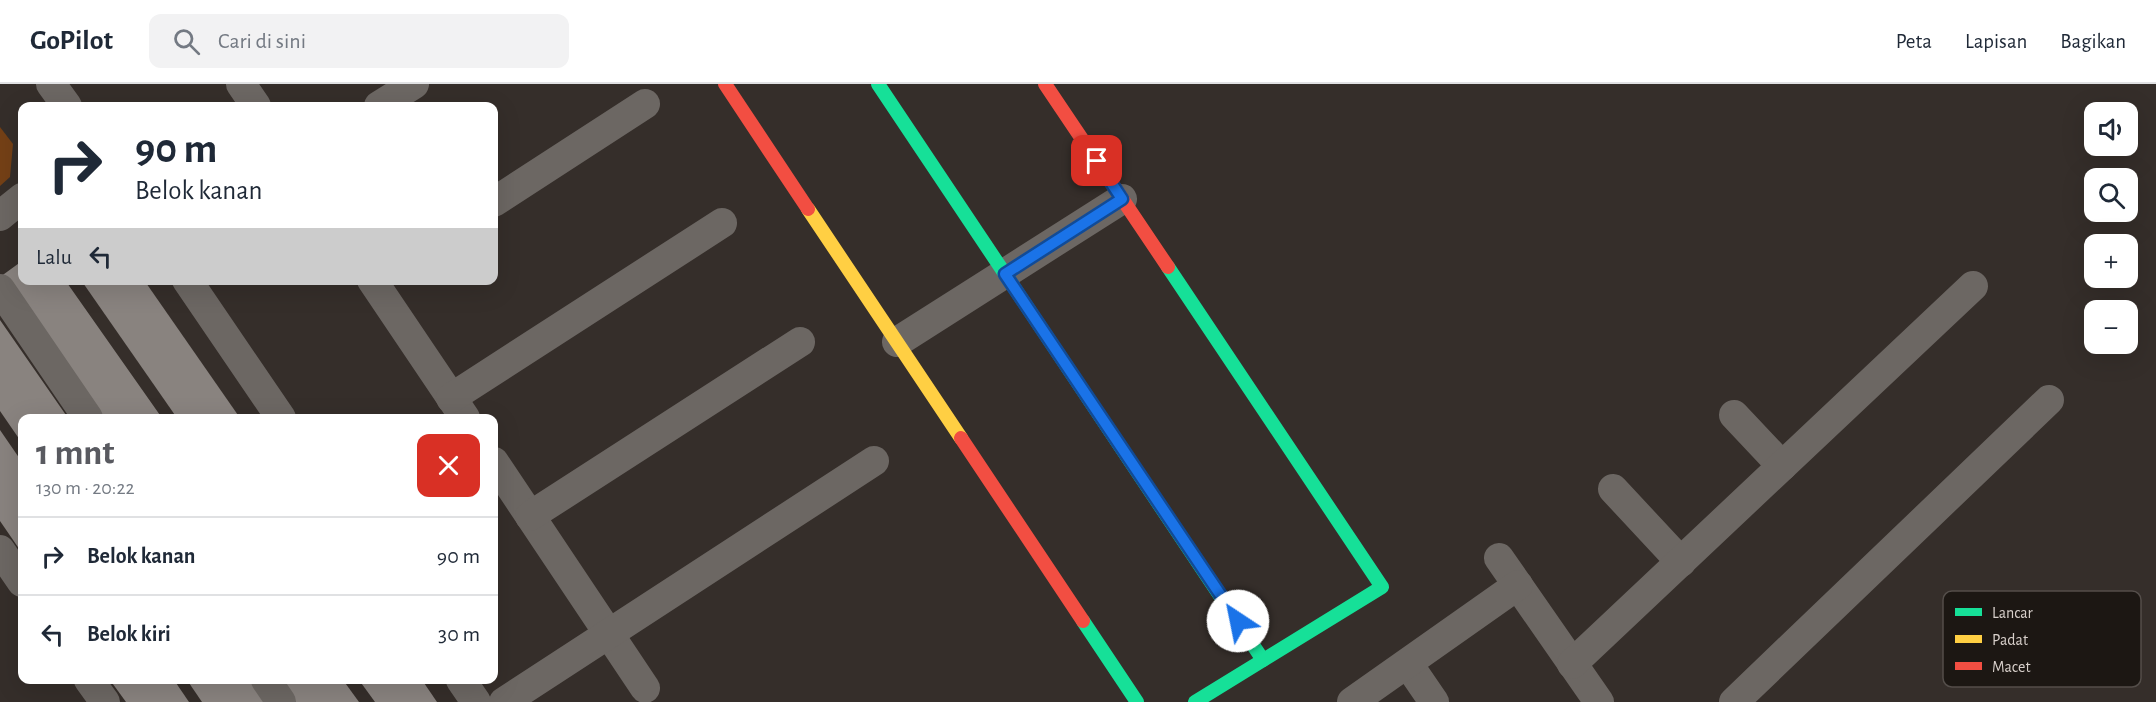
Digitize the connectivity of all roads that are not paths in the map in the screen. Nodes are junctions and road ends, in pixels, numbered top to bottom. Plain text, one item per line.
1 (51, 84) edge
2 (241, 84) edge
3 (414, 84) edge
4 (725, 84) edge
5 (878, 84) edge
6 (1045, 84) edge
7 (64, 102) edge
8 (253, 102) edge
9 (385, 102) edge
10 (645, 104) dead end
11 (498, 199) edge
12 (1122, 199) junction
13 (18, 201) edge
14 (0, 216) edge
15 (722, 223) dead end
16 (1005, 274) junction
17 (190, 285) edge
18 (375, 285) edge
19 (1973, 286) dead end
20 (0, 289) edge
21 (800, 342) dead end
22 (897, 342) junction
23 (2049, 400) dead end
24 (458, 408) edge
25 (85, 414) edge
26 (278, 414) edge
27 (1734, 414) dead end
28 (874, 461) dead end
29 (1782, 466) junction
30 (498, 468) edge
31 (1612, 489) dead end
32 (530, 516) junction
33 (0, 549) edge
34 (1499, 558) dead end
35 (1681, 562) junction
36 (18, 576) edge
37 (1518, 585) junction
38 (609, 634) junction
39 (1263, 660) junction
40 (1408, 664) junction
41 (1572, 664) junction
42 (92, 684) edge
43 (269, 684) edge
44 (463, 684) edge
45 (645, 688) dead end
46 (105, 702) edge
47 (281, 702) edge
48 (476, 702) edge
49 (504, 702) edge
50 (1137, 702) edge
51 (1195, 702) edge
52 (1352, 702) edge
53 (1434, 702) edge
54 (1599, 702) edge
55 (1734, 702) edge

1 - 7 street
2 - 8 street
3 - 9 street
4 - 22 street
5 - 16 street
6 - 12 street
10 - 11 street
12 - 16 street
12 - 39 street
13 - 14 street
15 - 24 street
16 - 22 street
16 - 39 street
17 - 26 street
18 - 24 street
19 - 29 street
20 - 25 street
21 - 32 street
22 - 50 street
23 - 55 street
27 - 29 street
28 - 38 street
29 - 35 street
30 - 32 street
31 - 35 street
32 - 38 street
33 - 36 street
34 - 37 street
35 - 41 street
37 - 40 street
37 - 41 street
38 - 45 street
38 - 49 street
39 - 51 street
40 - 52 street
40 - 53 street
41 - 54 street
42 - 46 street
43 - 47 street
44 - 48 street

